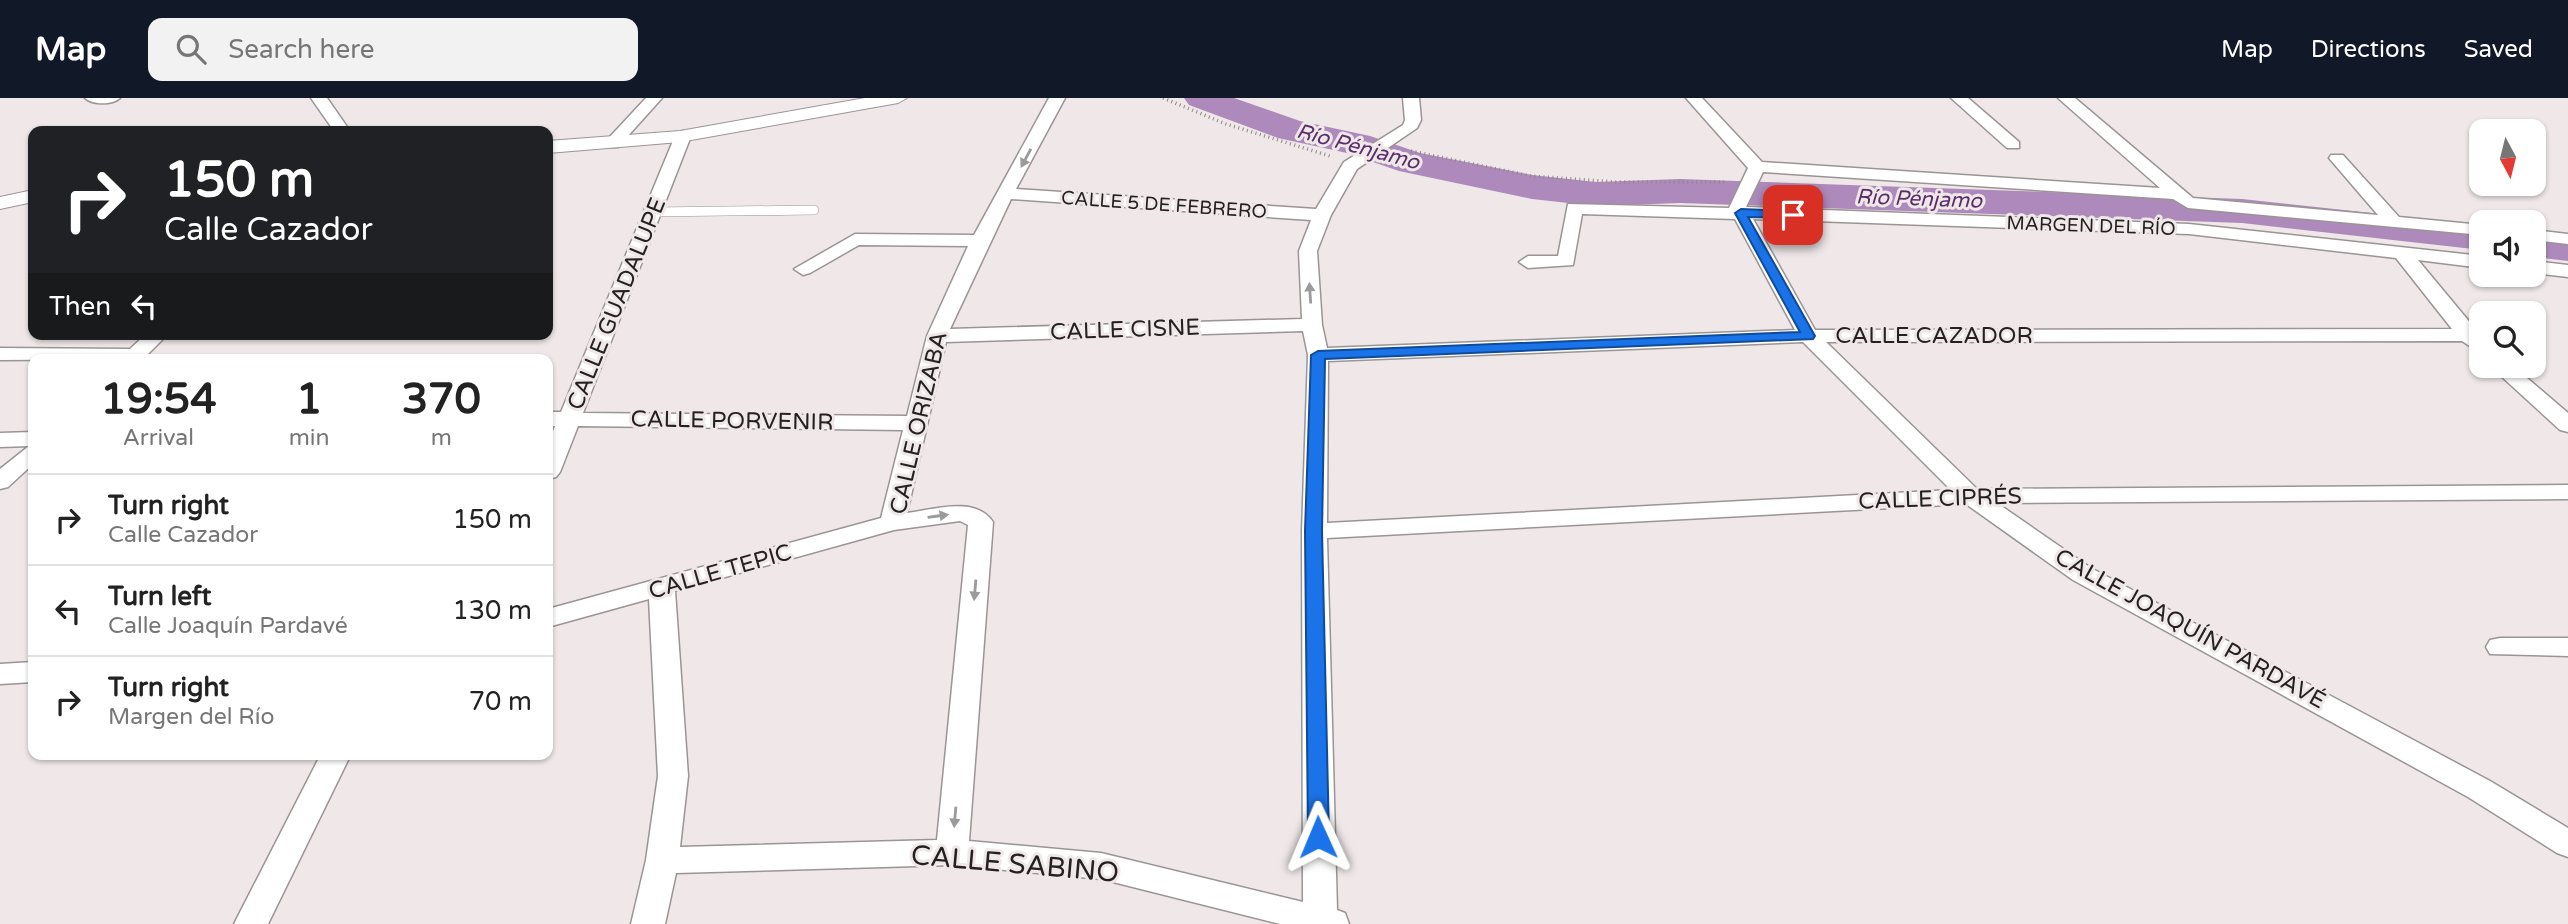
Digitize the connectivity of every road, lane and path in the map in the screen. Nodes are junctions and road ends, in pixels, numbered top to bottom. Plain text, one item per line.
1 (93, 98) edge
2 (112, 98) edge
3 (319, 98) edge
4 (654, 98) edge
5 (895, 98) edge
6 (1058, 98) edge
7 (1163, 98) edge
8 (1411, 98) edge
9 (1694, 98) edge
10 (1959, 98) edge
11 (2066, 98) edge
12 (339, 126) edge
13 (683, 136) junction
14 (1396, 136) junction
15 (611, 144) junction
16 (2013, 145) dead end
17 (553, 147) edge
18 (2337, 158) dead end
19 (1350, 166) junction
20 (1757, 167) junction
21 (1007, 194) junction
22 (28, 198) edge
23 (2183, 198) junction
24 (0, 203) edge
25 (1741, 203) junction
26 (814, 210) dead end
27 (653, 212) junction
28 (1322, 215) junction
29 (2393, 222) junction
30 (2469, 229) edge
31 (2546, 236) edge
32 (2568, 239) edge
33 (980, 242) junction
34 (2402, 253) junction
35 (2469, 261) edge
36 (1528, 262) dead end
37 (803, 269) dead end
38 (2546, 269) edge
39 (2568, 271) edge
40 (1312, 325) junction
41 (937, 336) junction
42 (1808, 336) junction
43 (2469, 336) edge
44 (151, 340) edge
45 (2469, 342) edge
46 (0, 354) edge
47 (136, 354) edge
48 (28, 355) edge
49 (1318, 355) junction
50 (2515, 378) edge
51 (572, 418) junction
52 (553, 419) edge
53 (916, 423) junction
54 (2568, 425) edge
55 (28, 439) edge
56 (0, 440) edge
57 (28, 457) edge
58 (553, 460) edge
59 (0, 482) edge
60 (2568, 492) edge
61 (1971, 496) junction
62 (892, 523) junction
63 (1314, 531) junction
64 (662, 589) junction
65 (553, 617) edge
66 (2500, 647) dead end
67 (2568, 648) edge
68 (28, 672) edge
69 (0, 674) edge
70 (333, 760) edge
71 (2568, 845) edge
72 (951, 852) junction
73 (662, 860) junction
74 (1325, 923) edge
75 (251, 924) edge
76 (648, 924) edge

1 - 2 street
3 - 12 street
4 - 15 street
5 - 13 street
6 -> 21 street, CALLE ORIZABA
7 - 19 path
8 - 14 street
9 - 20 street
10 - 16 street
11 - 23 street
13 - 15 street
13 - 27 street, CALLE GUADALUPE
14 - 19 street
14 - 25 path
15 - 17 street
18 - 29 street
19 - 28 street
20 - 23 street
20 - 25 street
21 - 28 street, CALLE 5 DE FEBRERO
21 - 33 street, CALLE ORIZABA
22 - 24 street
23 - 29 street
25 - 34 street, MARGEN DEL RÍO
25 - 36 street, MARGEN DEL RÍO
25 - 42 street, CALLE JOAQUÍN PARDAVÉ
26 - 27 lane
27 - 51 street, CALLE GUADALUPE
40 -> 28 street
29 - 30 street
31 - 32 street
33 - 37 street
33 - 41 street, CALLE ORIZABA
34 - 35 street, MARGEN DEL RÍO
34 - 43 street
38 - 39 street
40 - 41 street, CALLE CISNE
40 - 49 street
41 - 53 street, CALLE ORIZABA
42 - 45 street, CALLE CAZADOR
42 - 49 street, CALLE CAZADOR
42 - 61 street, CALLE JOAQUÍN PARDAVÉ
44 - 47 street
46 - 48 street
49 - 63 street
50 - 54 street
51 - 52 street, CALLE PORVENIR
51 - 53 street, CALLE PORVENIR
51 - 58 street, CALLE GUADALUPE
53 - 62 street, CALLE ORIZABA
55 - 56 street
57 - 59 street
60 - 61 street, CALLE CIPRÉS
61 - 63 street, CALLE CIPRÉS
61 - 71 street, CALLE JOAQUÍN PARDAVÉ
62 - 64 street, CALLE TEPIC
62 -> 72 street, CALLE ORIZABA
63 - 74 street
64 - 65 street, CALLE TEPIC
64 - 73 street
66 - 67 street
68 - 69 street
70 - 75 street
72 - 73 street, CALLE SABINO
72 - 74 street, CALLE SABINO
73 - 76 street

